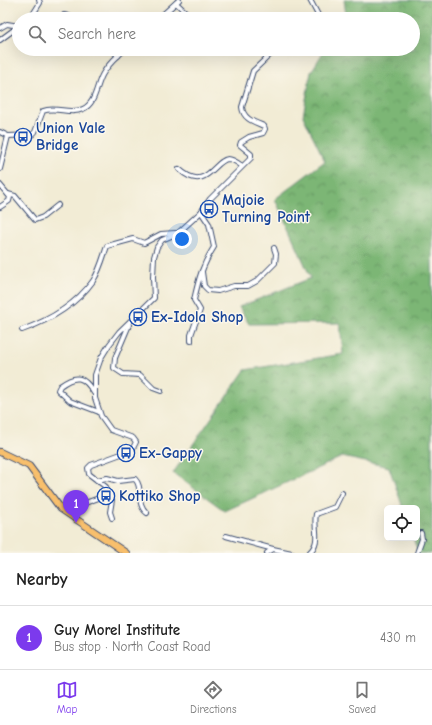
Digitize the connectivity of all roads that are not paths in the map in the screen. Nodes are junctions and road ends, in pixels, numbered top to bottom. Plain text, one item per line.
1 (39, 0) edge
2 (310, 0) edge
3 (178, 1) edge
4 (34, 12) edge
5 (166, 12) edge
6 (187, 12) edge
7 (316, 12) edge
8 (12, 24) edge
9 (0, 28) edge
10 (12, 31) edge
11 (0, 40) edge
12 (118, 56) edge
13 (269, 56) edge
14 (0, 132) edge
15 (8, 136) junction
16 (242, 166) junction
17 (0, 169) edge
18 (179, 169) dead end
19 (0, 185) edge
20 (8, 194) junction
21 (58, 205) dead end
22 (0, 207) edge
23 (201, 212) junction
24 (178, 233) junction
25 (274, 248) dead end
26 (202, 268) junction
27 (130, 323) junction
28 (22, 330) dead end
29 (191, 341) dead end
30 (161, 391) dead end
31 (95, 395) junction
32 (99, 412) junction
33 (0, 452) edge
34 (97, 480) junction
35 (106, 493) junction
36 (342, 493) dead end
37 (61, 509) junction
38 (147, 513) dead end
39 (112, 518) dead end
40 (421, 533) dead end
41 (226, 536) dead end
42 (274, 549) junction
43 (126, 553) edge
44 (267, 553) edge
45 (292, 553) edge
46 (309, 553) edge
47 (418, 553) edge

1 - 4 street
2 - 7 street
3 - 5 street
3 - 6 street
8 - 9 street
10 - 11 street
12 - 15 street
13 - 16 street
14 - 15 street
15 - 17 street
16 - 18 street
16 - 23 street
19 - 20 street
20 - 21 street
20 - 22 street
23 - 24 street
23 - 26 street
24 - 27 street
24 - 28 street
25 - 26 street
26 - 29 street
27 - 30 street
27 - 31 street
31 - 32 street
31 - 32 street
32 - 34 street
33 - 37 main road
34 - 35 street
34 - 38 street
35 - 37 street
35 - 39 street
36 - 46 street
37 - 43 main road
40 - 47 street
41 - 42 street
42 - 44 street
42 - 45 street

